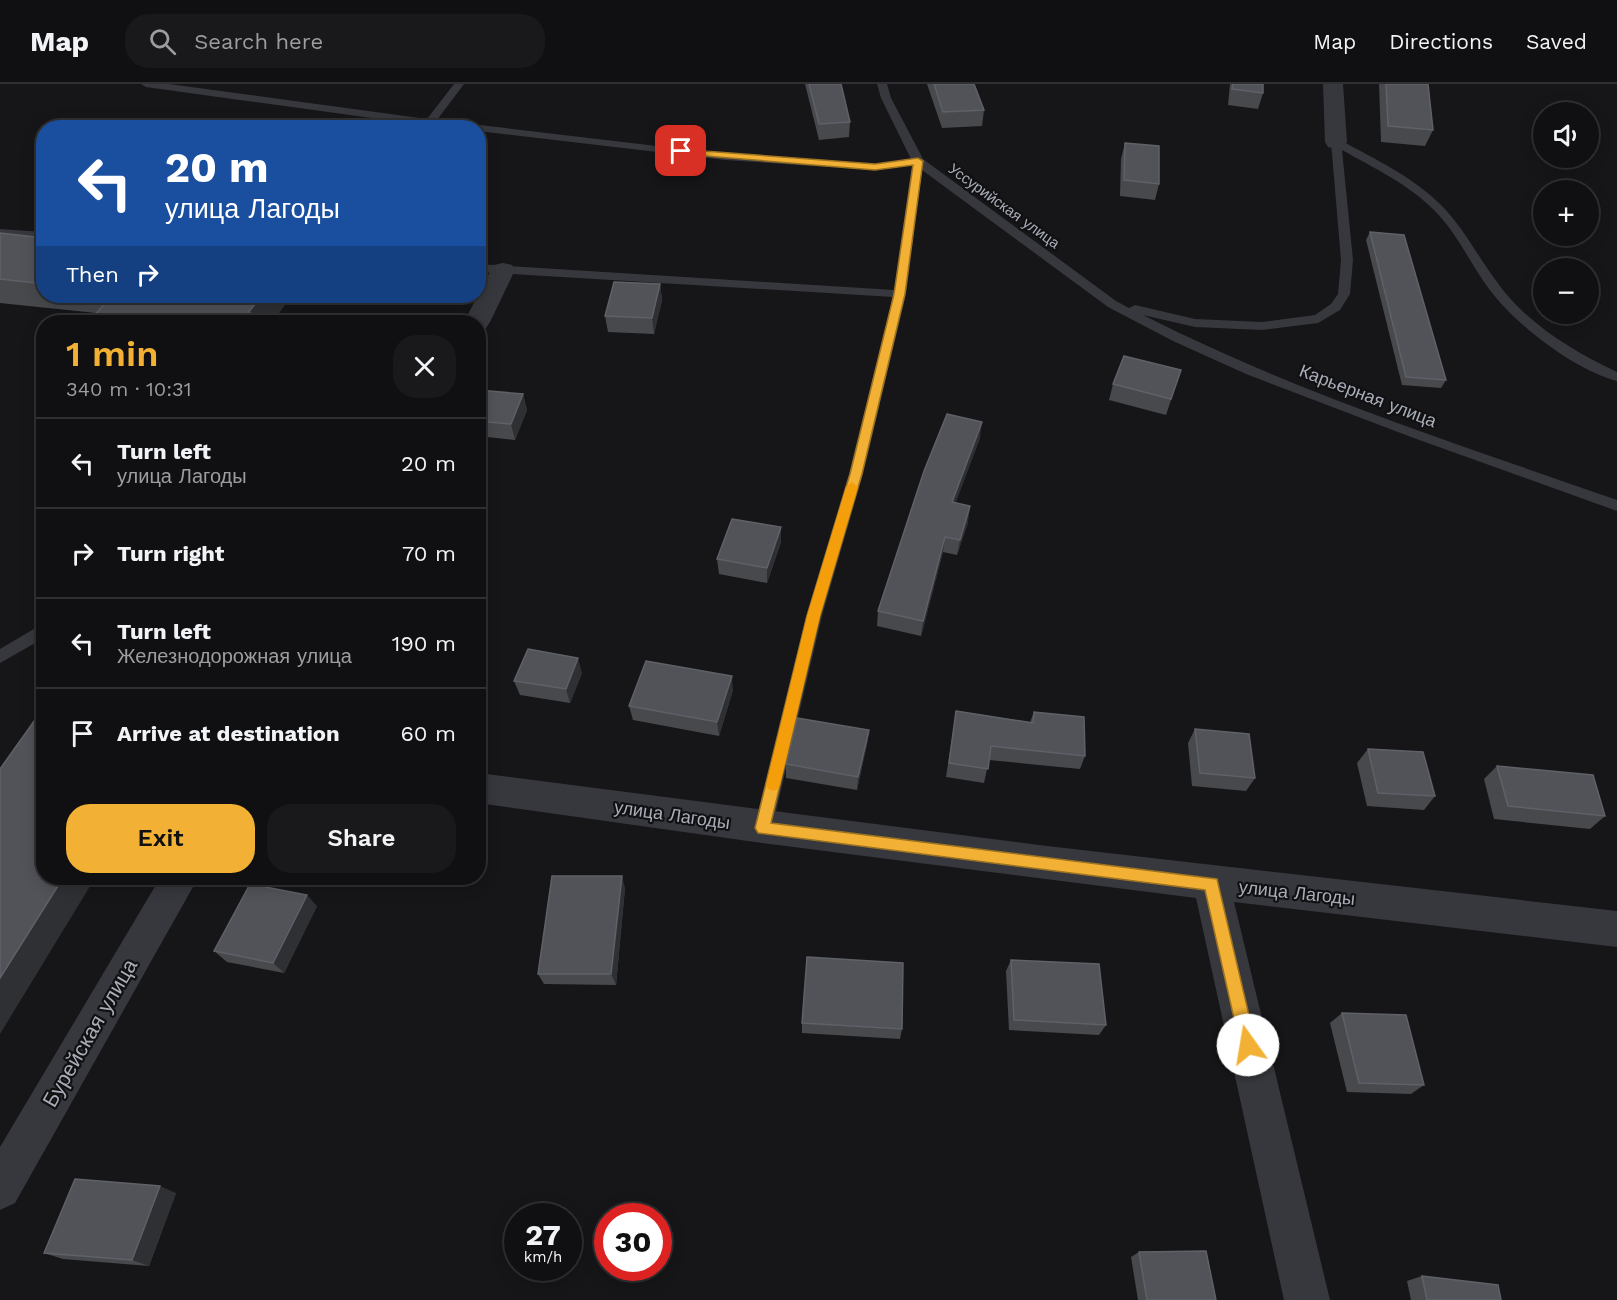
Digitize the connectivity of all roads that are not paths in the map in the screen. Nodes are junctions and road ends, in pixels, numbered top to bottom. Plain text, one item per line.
1 (146, 84) edge
2 (459, 84) edge
3 (882, 84) edge
4 (1333, 84) edge
5 (392, 120) edge
6 (430, 120) edge
7 (486, 129) edge
8 (1336, 142) junction
9 (918, 161) junction
10 (0, 233) edge
11 (36, 235) edge
12 (491, 269) edge
13 (486, 288) edge
14 (900, 294) junction
15 (1112, 304) junction
16 (1617, 378) edge
17 (1617, 506) edge
18 (36, 635) edge
19 (0, 657) edge
20 (486, 789) edge
21 (763, 828) junction
22 (1211, 884) junction
23 (176, 885) edge
24 (1617, 929) edge
25 (0, 1188) edge
26 (1307, 1300) edge

1 - 5 lane
2 - 6 lane
3 - 9 lane, Уссурийская улица
4 - 8 street
7 - 9 lane
8 - 15 lane
8 - 16 lane
9 - 14 lane
9 - 15 lane, Уссурийская улица
10 - 11 lane
12 - 13 street
12 - 14 lane
14 - 21 lane
15 - 17 lane, Карьерная улица
18 - 19 lane
20 - 21 street, улица Лагоды
21 - 22 street, улица Лагоды
22 - 24 street, улица Лагоды
22 - 26 street
23 - 25 street, Бурейская улица

